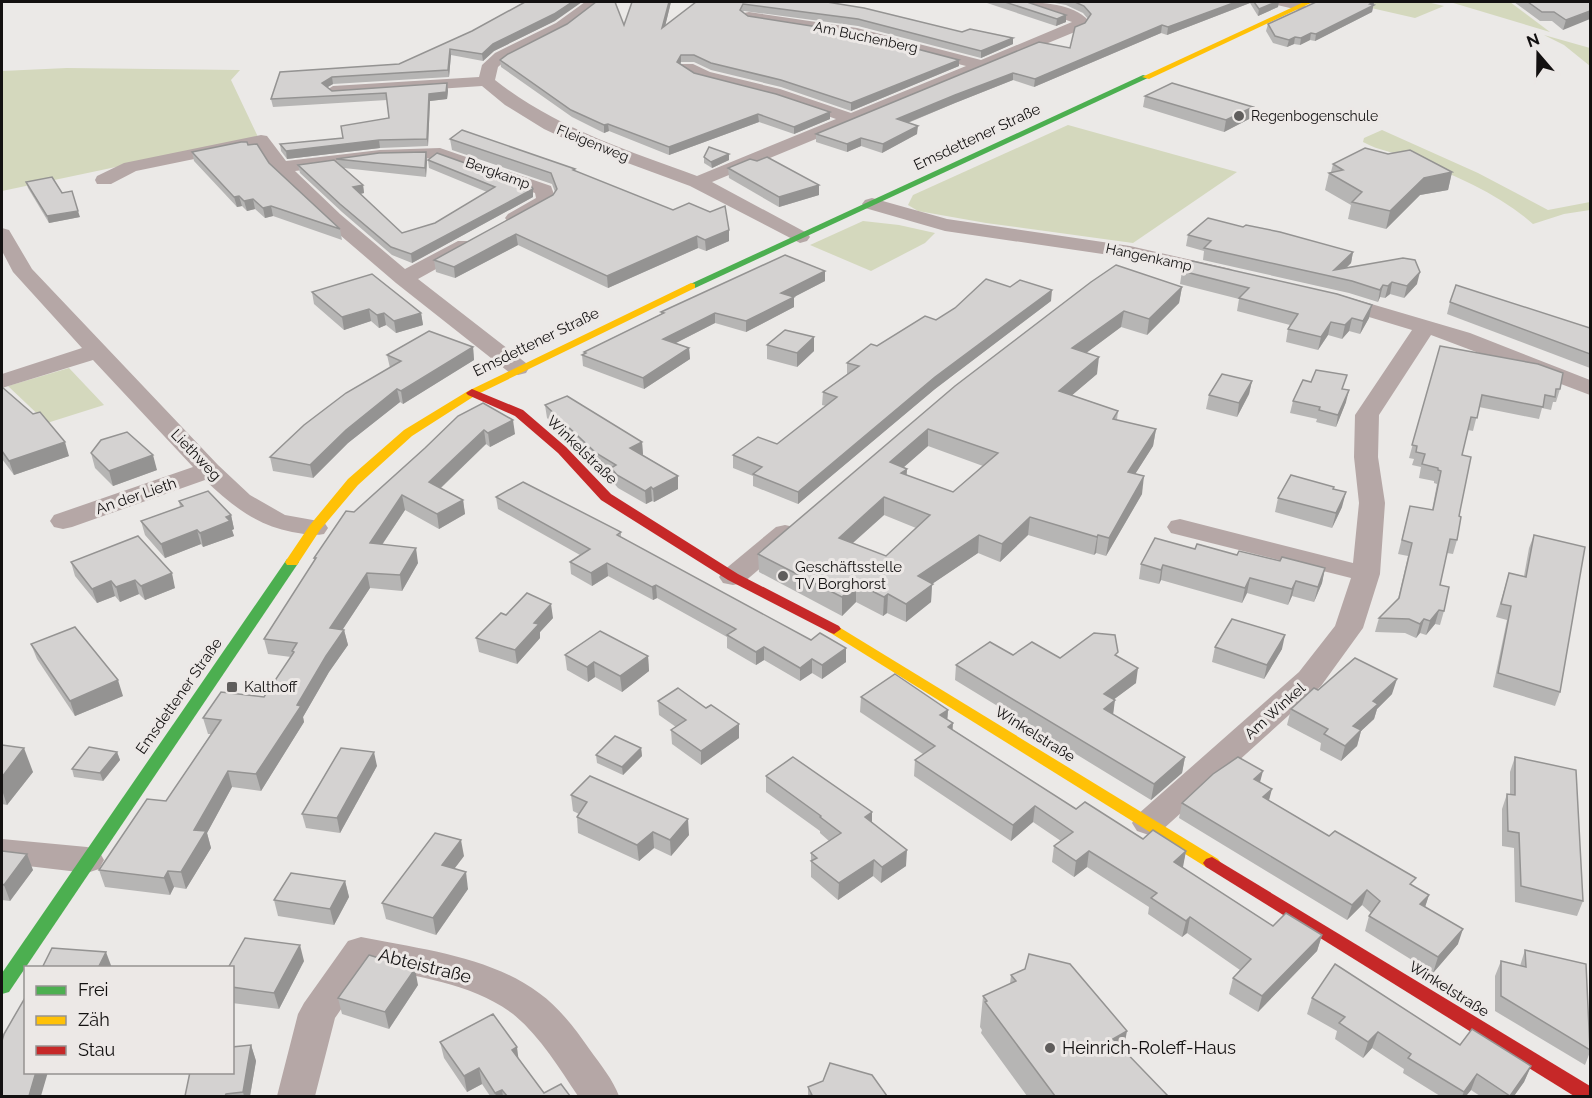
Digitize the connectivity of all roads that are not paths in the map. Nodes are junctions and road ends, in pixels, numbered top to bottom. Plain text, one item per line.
1 (594, 2) edge
2 (1028, 2) edge
3 (1282, 2) edge
4 (1304, 4) edge
5 (749, 16) edge
6 (982, 65) junction
7 (687, 67) edge
8 (486, 81) junction
9 (333, 91) edge
10 (850, 118) junction
11 (279, 167) junction
12 (104, 180) dead end
13 (697, 182) junction
14 (872, 204) junction
15 (500, 226) edge
16 (2, 234) edge
17 (481, 236) edge
18 (800, 237) junction
19 (1130, 252) junction
20 (1108, 271) edge
21 (1241, 277) edge
22 (404, 279) junction
23 (1319, 295) edge
24 (1425, 327) junction
25 (97, 351) junction
26 (518, 368) junction
27 (2, 381) edge
28 (1590, 388) edge
29 (472, 393) junction
30 (208, 470) junction
31 (801, 518) edge
32 (63, 521) dead end
33 (1180, 527) dead end
34 (315, 528) junction
35 (1365, 574) junction
36 (733, 578) junction
37 (1149, 823) junction
38 (2, 851) edge
39 (87, 860) junction
40 (2, 987) edge
41 (296, 1096) edge
42 (600, 1096) edge
43 (1590, 1096) edge

1 - 8 street
2 - 6 street
3 - 4 street
4 - 14 main road, Emsdettener Straße
5 - 6 street, Am Buchenberg
6 - 10 street
7 - 10 street
8 - 9 street
8 - 13 street, Fleigenweg
10 - 13 street
11 - 12 street
11 - 15 street, Bergkamp
11 - 22 street
13 - 18 street, Fleigenweg
14 - 18 main road, Emsdettener Straße
14 - 19 street, Hangenkamp
16 - 25 street, Liethweg
17 - 22 street
18 - 26 main road, Emsdettener Straße
19 - 20 street
19 - 21 street, Hangenkamp
22 - 26 street
23 - 24 street
24 - 28 street
24 - 35 street, Am Winkel
25 - 27 street
25 - 30 street, Liethweg
26 - 29 main road, Emsdettener Straße
29 - 34 main road, Emsdettener Straße
29 - 36 main road, Winkelstraße
30 - 32 street, An der Lieth
30 - 34 street, Liethweg
31 - 36 street
33 - 35 street
34 - 39 main road, Emsdettener Straße
35 - 37 street, Am Winkel
36 - 37 main road, Winkelstraße
37 - 43 main road, Winkelstraße
38 - 39 street
39 - 40 main road, Emsdettener Straße
41 - 42 street, Abteistraße

